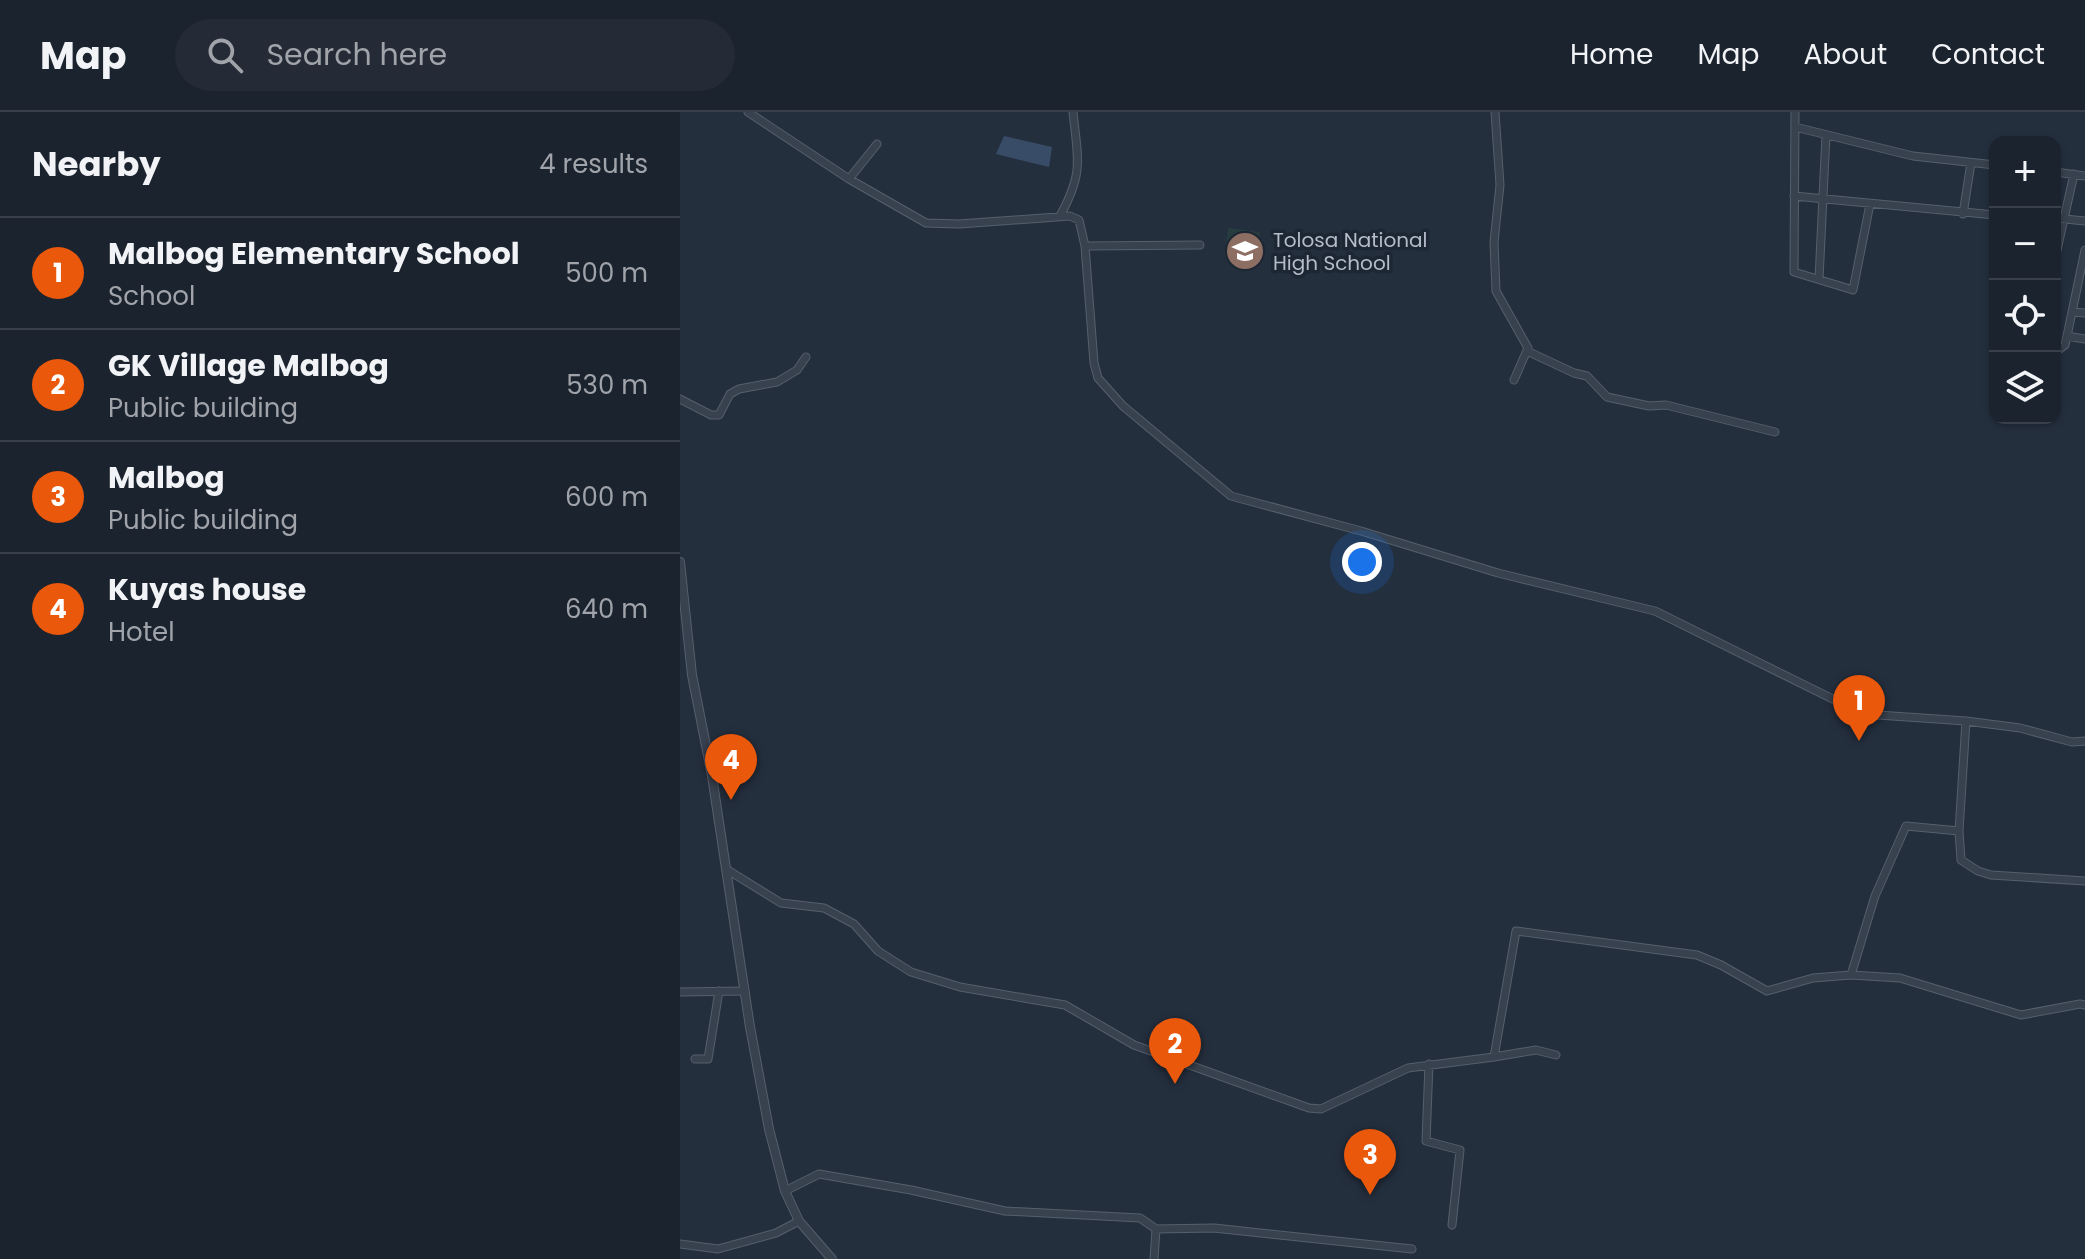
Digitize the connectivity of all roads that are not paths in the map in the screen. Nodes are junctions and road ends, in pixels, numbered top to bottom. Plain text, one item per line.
1 (748, 112) edge
2 (1073, 112) edge
3 (1495, 112) edge
4 (1795, 112) edge
5 (1795, 127) junction
6 (1826, 135) junction
7 (877, 144) dead end
8 (1971, 163) junction
9 (1989, 164) edge
10 (2061, 173) edge
11 (2074, 174) junction
12 (2085, 176) edge
13 (849, 179) junction
14 (1794, 196) junction
15 (1822, 199) junction
16 (1870, 204) junction
17 (1963, 214) junction
18 (1989, 215) edge
19 (1060, 216) junction
20 (2061, 219) edge
21 (2064, 219) junction
22 (2085, 221) edge
23 (2061, 232) edge
24 (1200, 245) dead end
25 (1085, 246) junction
26 (2085, 250) edge
27 (1819, 279) junction
28 (2081, 286) edge
29 (2072, 312) junction
30 (2085, 313) edge
31 (2067, 336) junction
32 (2085, 339) edge
33 (2061, 348) edge
34 (1527, 351) junction
35 (806, 357) dead end
36 (1514, 380) dead end
37 (680, 399) edge
38 (1775, 432) dead end
39 (680, 562) edge
40 (1966, 721) junction
41 (2085, 741) edge
42 (1959, 831) junction
43 (726, 869) junction
44 (2085, 881) edge
45 (1851, 975) junction
46 (719, 991) junction
47 (745, 991) junction
48 (680, 992) edge
49 (2085, 1005) edge
50 (1556, 1055) dead end
51 (1494, 1057) junction
52 (695, 1059) dead end
53 (1429, 1064) junction
54 (785, 1191) junction
55 (799, 1221) junction
56 (1452, 1225) dead end
57 (1156, 1229) junction
58 (680, 1244) edge
59 (1412, 1249) dead end
60 (832, 1259) edge
61 (1154, 1259) edge

1 - 13 street
2 - 19 street
3 - 34 street
4 - 5 street
5 - 6 street
5 - 14 street
6 - 8 street
6 - 15 street
7 - 13 street
8 - 9 street
8 - 17 street
10 - 11 street
11 - 12 street
11 - 21 street
13 - 19 street
14 - 15 street
14 - 27 street
15 - 16 street
15 - 27 street
16 - 17 street
16 - 27 street
17 - 18 street
19 - 25 street
20 - 21 street
21 - 22 street
21 - 23 street
24 - 25 street
25 - 40 street
26 - 28 street
28 - 29 street
29 - 30 street
29 - 31 street
31 - 32 street
31 - 33 street
34 - 36 street
34 - 38 street
35 - 37 street
39 - 43 street
40 - 41 street
40 - 42 street
42 - 44 street
42 - 45 street
43 - 47 street
43 - 53 street
45 - 49 street
45 - 51 street
46 - 47 street
46 - 48 street
46 - 52 street
47 - 54 street
50 - 51 street
51 - 53 street
53 - 56 street
54 - 55 street
54 - 57 street
55 - 58 street
55 - 60 street
57 - 59 street
57 - 61 street

